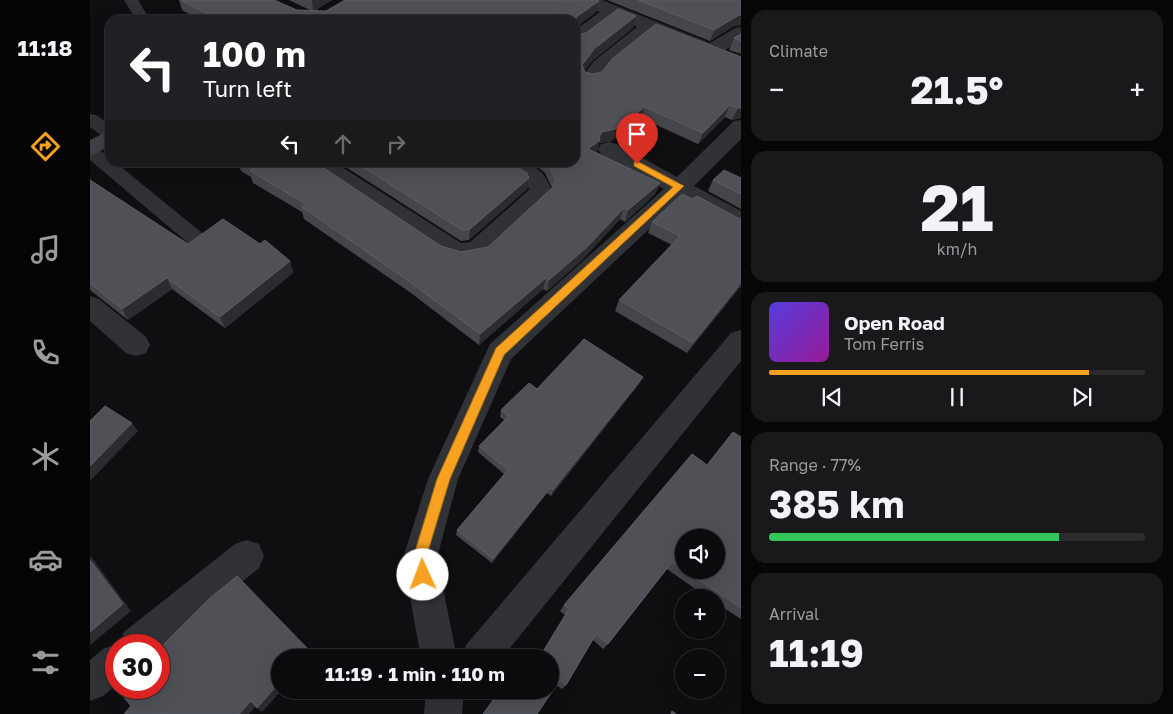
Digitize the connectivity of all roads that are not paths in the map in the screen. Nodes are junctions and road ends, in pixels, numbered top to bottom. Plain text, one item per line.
1 (131, 0) edge
2 (587, 0) edge
3 (614, 10) junction
4 (140, 15) edge
5 (651, 25) junction
6 (740, 32) edge
7 (580, 35) edge
8 (712, 50) junction
9 (740, 63) edge
10 (591, 78) edge
11 (90, 119) edge
12 (740, 126) edge
13 (105, 130) edge
14 (105, 140) edge
15 (609, 149) dead end
16 (90, 150) edge
17 (105, 163) edge
18 (110, 167) edge
19 (326, 167) edge
20 (516, 167) edge
21 (680, 186) junction
22 (740, 222) edge
23 (195, 238) edge
24 (90, 306) edge
25 (740, 342) edge
26 (136, 345) dead end
27 (247, 556) dead end
28 (151, 634) edge
29 (437, 649) edge
30 (486, 649) edge
31 (105, 671) edge
32 (90, 683) edge

1 - 4 lane
2 - 3 street
3 - 5 street
3 - 7 street
5 - 8 street
5 - 10 street
6 - 8 street
8 - 9 street
11 - 13 lane
12 - 21 street
14 - 16 street
15 - 21 street
16 - 17 lane
18 - 23 lane
19 - 20 street
21 - 22 street
21 - 29 street
24 - 26 street
25 - 30 street
27 - 28 street
31 - 32 street

